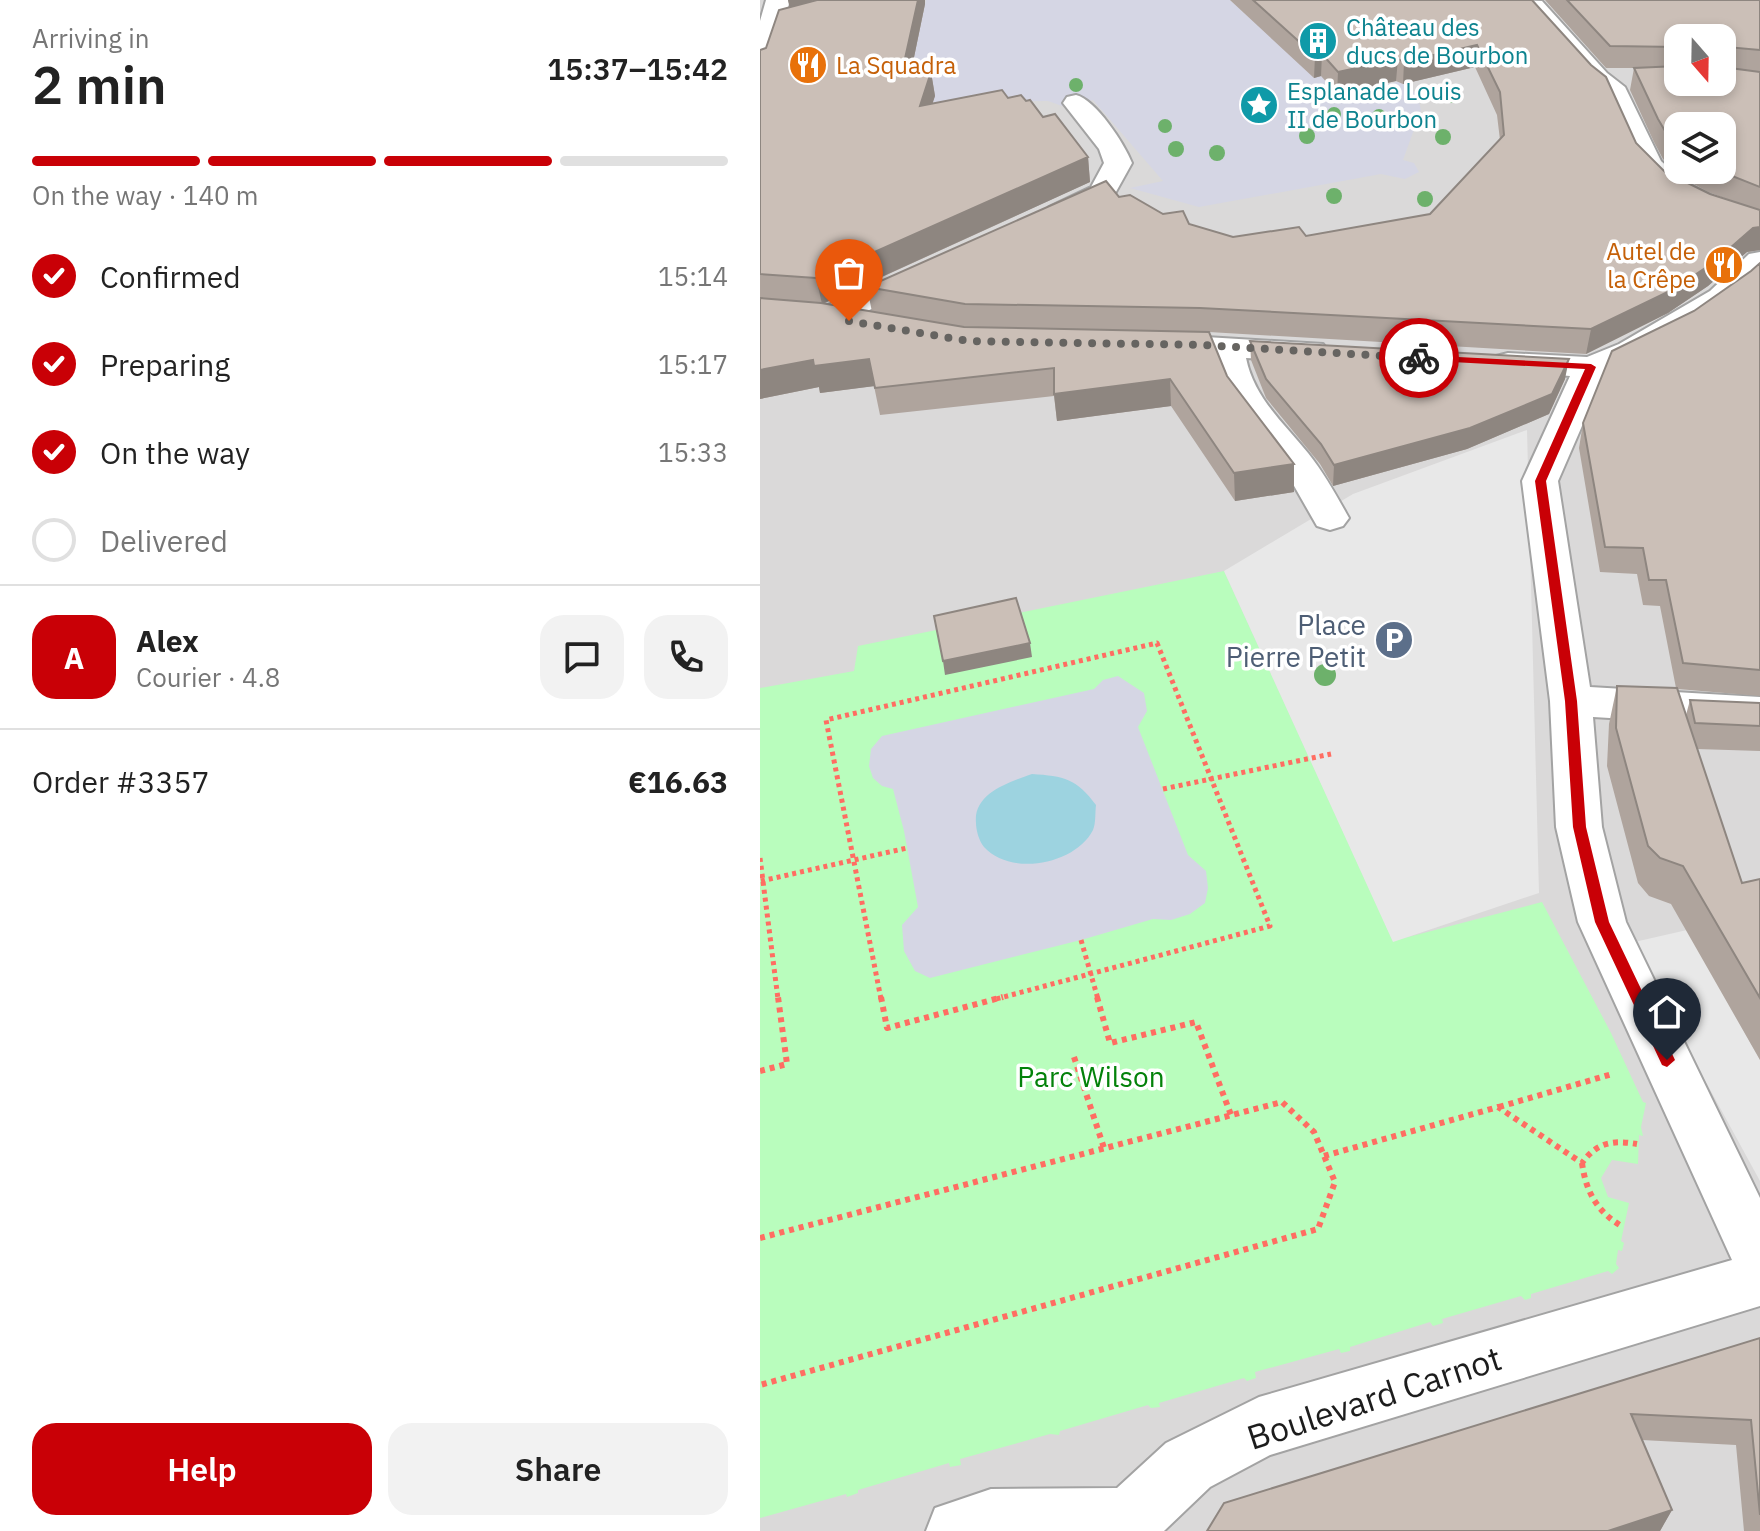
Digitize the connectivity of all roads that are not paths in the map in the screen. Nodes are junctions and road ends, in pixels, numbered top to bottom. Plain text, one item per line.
1 (778, 0) edge
2 (1520, 0) edge
3 (801, 20) edge
4 (771, 25) junction
5 (760, 66) edge
6 (1598, 79) junction
7 (1630, 79) dead end
8 (1076, 103) dead end
9 (1760, 225) edge
10 (1030, 226) edge
11 (1760, 261) edge
12 (943, 265) edge
13 (885, 328) edge
14 (1128, 343) edge
15 (1227, 347) junction
16 (1346, 353) edge
17 (1480, 361) edge
18 (1591, 367) junction
19 (1330, 518) dead end
20 (1571, 701) junction
21 (1760, 712) edge
22 (1760, 1259) edge
23 (1760, 1279) edge
24 (1128, 1525) edge
25 (958, 1531) edge

1 - 4 street
2 - 6 street
3 - 4 street
4 - 5 street
6 - 7 street
6 - 9 street
8 - 10 street
11 - 18 street
12 - 13 street
14 - 15 street
15 - 16 street
15 - 19 street
17 - 18 street
18 - 20 street
20 - 21 street
20 - 22 street
23 - 24 street, Boulevard Carnot
24 - 25 street, Boulevard Carnot

